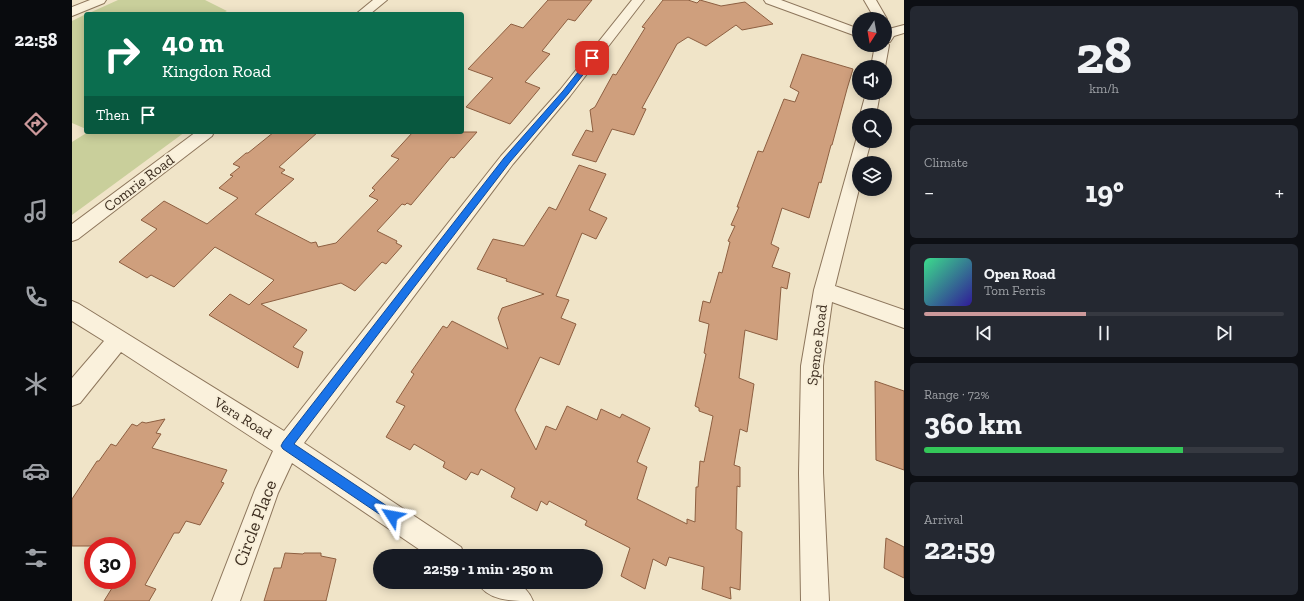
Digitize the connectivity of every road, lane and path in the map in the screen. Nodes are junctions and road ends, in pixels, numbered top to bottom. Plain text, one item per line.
1 (100, 0) edge
2 (381, 0) edge
3 (638, 0) edge
4 (770, 0) edge
5 (870, 0) edge
6 (72, 12) edge
7 (365, 12) edge
8 (877, 12) edge
9 (904, 29) edge
10 (852, 30) edge
11 (892, 31) edge
12 (203, 134) edge
13 (861, 148) edge
14 (72, 234) edge
15 (824, 290) junction
16 (72, 310) edge
17 (904, 319) edge
18 (118, 340) junction
19 (72, 395) edge
20 (287, 446) junction
21 (442, 549) edge
22 (501, 589) edge
23 (226, 601) edge
24 (519, 601) edge
25 (815, 601) edge

1 - 6 street
2 - 7 street
3 - 20 street, Circle Place
4 - 10 street
5 - 8 street
9 - 11 street
12 - 14 street, Comrie Road
13 - 15 street, Spence Road
15 - 17 street
15 - 25 street, Spence Road
16 - 18 street, Vera Road
18 - 19 street
18 - 20 street, Vera Road
20 - 21 street, Vera Road
20 - 23 street, Circle Place
22 - 24 street

